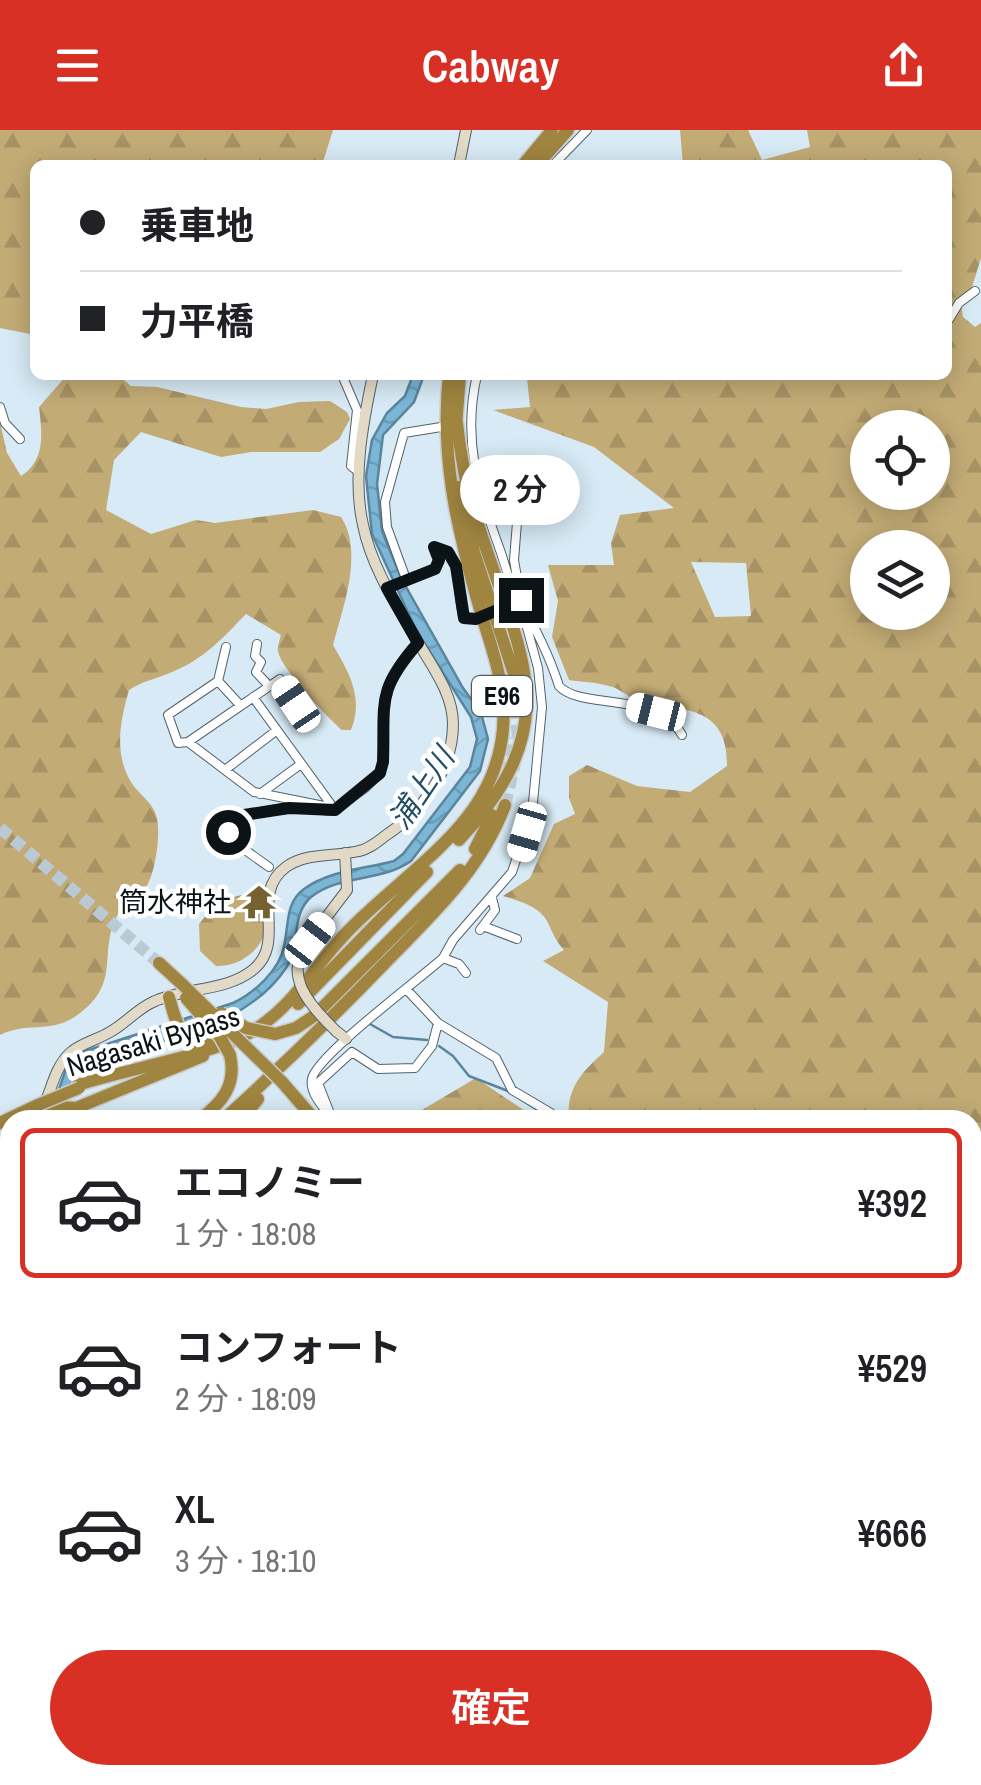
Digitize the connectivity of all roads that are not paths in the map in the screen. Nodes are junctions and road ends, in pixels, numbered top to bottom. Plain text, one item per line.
1 (466, 130) edge
2 (552, 130) edge
3 (568, 130) edge
4 (587, 130) edge
5 (461, 160) edge
6 (527, 160) edge
7 (541, 160) edge
8 (558, 160) edge
9 (975, 292) dead end
10 (952, 315) edge
11 (344, 380) edge
12 (373, 380) edge
13 (449, 380) edge
14 (459, 380) edge
15 (476, 380) edge
16 (0, 407) edge
17 (472, 424) junction
18 (452, 426) junction
19 (20, 439) dead end
20 (359, 472) junction
21 (566, 504) dead end
22 (462, 546) junction
23 (406, 579) junction
24 (389, 587) junction
25 (521, 600) junction
26 (418, 643) junction
27 (257, 644) dead end
28 (226, 646) dead end
29 (513, 671) tunnel mouth
30 (218, 681) junction
31 (269, 686) junction
32 (253, 696) junction
33 (296, 704) dead end
34 (240, 705) junction
35 (277, 730) junction
36 (682, 735) dead end
37 (509, 736) tunnel mouth
38 (188, 742) junction
39 (301, 764) junction
40 (224, 770) junction
41 (260, 794) junction
42 (505, 805) tunnel mouth
43 (334, 811) junction
44 (492, 815) tunnel mouth
45 (486, 846) junction
46 (345, 858) junction
47 (269, 867) dead end
48 (460, 870) junction
49 (492, 898) junction
50 (516, 940) dead end
51 (444, 958) junction
52 (158, 965) tunnel mouth
53 (466, 974) dead end
54 (176, 990) junction
55 (408, 990) junction
56 (264, 1023) junction
57 (438, 1023) junction
58 (341, 1035) junction
59 (206, 1055) junction
60 (78, 1087) junction
61 (43, 1104) junction
62 (27, 1110) edge
63 (40, 1110) edge
64 (211, 1110) edge
65 (230, 1110) edge
66 (230, 1110) edge
67 (247, 1110) edge
68 (310, 1110) edge
69 (318, 1110) edge
70 (320, 1110) edge
71 (546, 1110) edge

1 - 5 street
2 - 6 highway
3 - 7 highway
4 - 8 street
9 - 10 street
11 - 20 street
12 - 20 street
13 - 22 highway, Nagasaki Bypass / E96
14 - 18 highway, Nagasaki Bypass / E96
15 - 17 street
16 - 19 street
17 - 18 street
17 - 25 street
18 - 23 street
18 - 29 highway, Nagasaki Bypass / E96
18 - 59 highway, Nagasaki Bypass / E96
20 - 24 street
21 - 25 street
22 - 37 highway, Nagasaki Bypass / E96
22 - 56 highway, Nagasaki Bypass / E96
23 - 24 street
23 - 25 street, bridge
24 - 26 street
25 - 36 street
25 - 49 street
26 - 43 street
26 - 46 street
27 - 31 street
28 - 30 street
30 - 34 street
30 - 38 street
31 - 32 street
31 - 33 street
32 - 34 street
32 - 35 street
34 - 38 street
35 - 39 street
35 - 40 street
38 - 40 street
39 - 41 street
39 - 43 street
40 - 41 street
41 - 43 street
42 - 45 highway
43 - 47 street
44 - 48 highway
45 - 65 highway
45 - 67 highway
46 - 54 street
46 - 58 street, bridge
48 - 54 highway, bridge
48 - 66 highway
49 - 50 street
49 - 51 street
51 - 53 street
51 - 55 street
52 - 54 highway
54 - 56 highway
54 - 61 street
54 - 64 highway, bridge
54 - 68 highway, bridge
55 - 57 street
55 - 58 street
56 - 60 highway, Nagasaki Bypass / E96
57 - 70 street
57 - 71 street
58 - 69 street
59 - 60 highway, Nagasaki Bypass / E96
59 - 61 highway
60 - 61 highway, Nagasaki Bypass / E96, bridge
61 - 62 highway, Nagasaki Bypass / E96
61 - 63 street

